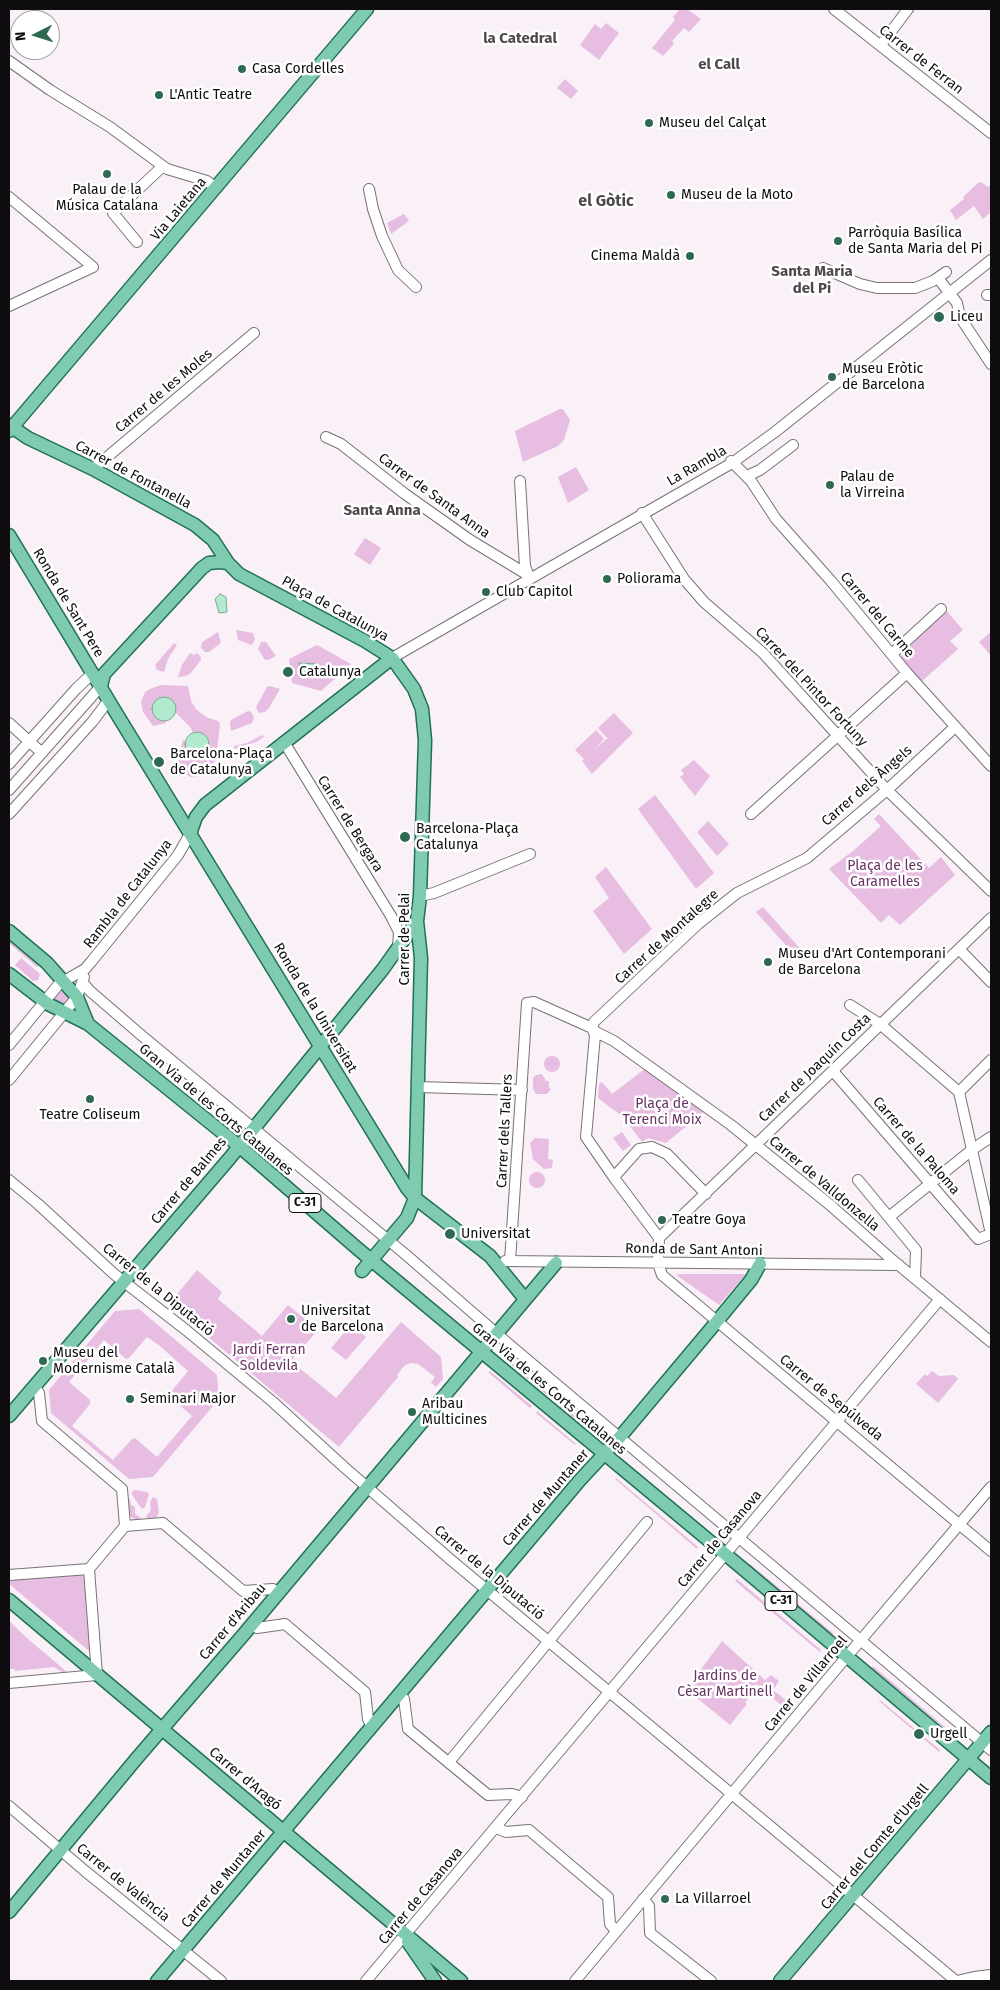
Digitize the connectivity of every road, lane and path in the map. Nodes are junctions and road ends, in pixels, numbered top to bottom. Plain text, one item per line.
1 (367, 9) edge
2 (834, 9) edge
3 (908, 9) edge
4 (881, 45) junction
5 (9, 61) edge
6 (991, 133) edge
7 (162, 166) junction
8 (216, 188) junction
9 (368, 189) dead end
10 (9, 197) edge
11 (137, 242) dead end
12 (991, 260) edge
13 (823, 268) dead end
14 (416, 287) dead end
15 (948, 292) junction
16 (9, 306) edge
17 (254, 333) dead end
18 (991, 364) edge
19 (10, 428) edge
20 (326, 437) dead end
21 (793, 445) dead end
22 (732, 462) junction
23 (92, 469) junction
24 (747, 476) junction
25 (520, 481) dead end
26 (642, 513) junction
27 (9, 535) edge
28 (228, 564) junction
29 (527, 575) junction
30 (941, 609) dead end
31 (892, 654) junction
32 (392, 658) junction
33 (907, 673) junction
34 (99, 678) junction
35 (108, 701) junction
36 (9, 723) edge
37 (955, 727) junction
38 (838, 735) junction
39 (28, 741) junction
40 (284, 742) junction
41 (42, 753) junction
42 (990, 761) edge
43 (9, 764) edge
44 (9, 790) edge
45 (887, 790) junction
46 (9, 814) edge
47 (751, 814) dead end
48 (190, 834) junction
49 (530, 854) dead end
50 (796, 863) joint
51 (991, 891) edge
52 (420, 896) junction
53 (991, 918) edge
54 (417, 921) junction
55 (9, 931) edge
56 (398, 949) junction
57 (959, 949) junction
58 (85, 969) junction
59 (9, 974) edge
60 (62, 981) junction
61 (991, 982) edge
62 (83, 983) junction
63 (77, 997) junction
64 (44, 1002) junction
65 (527, 1003) joint
66 (850, 1004) dead end
67 (64, 1013) junction
68 (88, 1024) junction
69 (880, 1024) junction
70 (592, 1028) junction
71 (9, 1045) edge
72 (321, 1046) junction
73 (991, 1060) edge
74 (833, 1071) junction
75 (9, 1080) edge
76 (418, 1087) junction
77 (522, 1090) junction
78 (959, 1092) junction
79 (253, 1128) junction
80 (991, 1138) edge
81 (756, 1145) junction
82 (239, 1146) junction
83 (973, 1149) junction
84 (614, 1177) junction
85 (9, 1180) edge
86 (858, 1180) dead end
87 (931, 1184) junction
88 (706, 1194) junction
89 (415, 1198) junction
90 (889, 1217) junction
91 (991, 1234) edge
92 (659, 1238) junction
93 (388, 1241) junction
94 (490, 1256) junction
95 (371, 1260) junction
96 (510, 1261) junction
97 (556, 1263) junction
98 (658, 1263) junction
99 (760, 1264) junction
100 (899, 1265) junction
101 (362, 1271) dead end
102 (915, 1278) junction
103 (123, 1281) junction
104 (525, 1299) junction
105 (940, 1299) junction
106 (717, 1322) junction
107 (496, 1333) junction
108 (991, 1342) edge
109 (481, 1352) junction
110 (36, 1390) junction
111 (9, 1416) edge
112 (838, 1421) junction
113 (620, 1437) junction
114 (604, 1454) junction
115 (367, 1487) junction
116 (991, 1487) edge
117 (648, 1522) dead end
118 (960, 1523) junction
119 (125, 1526) junction
120 (739, 1538) junction
121 (991, 1551) edge
122 (726, 1554) junction
123 (89, 1569) junction
124 (9, 1575) edge
125 (488, 1590) junction
126 (278, 1592) junction
127 (9, 1600) edge
128 (252, 1624) junction
129 (861, 1640) junction
130 (548, 1641) junction
131 (847, 1656) junction
132 (97, 1675) junction
133 (9, 1684) edge
134 (611, 1691) junction
135 (400, 1694) junction
136 (372, 1727) junction
137 (162, 1729) junction
138 (991, 1732) edge
139 (987, 1746) edge
140 (968, 1759) junction
141 (449, 1762) junction
142 (991, 1778) edge
143 (732, 1793) junction
144 (517, 1795) junction
145 (9, 1806) edge
146 (499, 1830) junction
147 (284, 1831) junction
148 (60, 1850) junction
149 (854, 1896) junction
150 (645, 1902) junction
151 (9, 1912) edge
152 (613, 1928) junction
153 (406, 1935) junction
154 (183, 1950) junction
155 (991, 1975) edge
156 (157, 1981) edge
157 (221, 1981) edge
158 (366, 1981) edge
159 (435, 1981) edge
160 (461, 1981) edge
161 (575, 1981) edge
162 (711, 1981) edge
163 (780, 1981) edge
164 (957, 1981) edge

1 - 8 main road, Via Laietana
2 - 4 street, Carrer de Ferran
3 - 4 street
4 - 6 street, Carrer de Ferran
5 - 7 street
7 - 8 street
7 - 11 street
8 - 19 main road, Via Laietana
9 - 14 street
10 - 16 street
12 - 15 street, La Rambla
13 - 15 street
15 - 18 street
15 - 22 street, La Rambla
17 - 23 street, Carrer de les Moles
19 - 23 main road, Carrer de Fontanella
20 - 29 street, Carrer de Santa Anna
21 - 24 street
22 - 24 street, Carrer del Carme
22 - 26 street, La Rambla
23 - 28 main road, Carrer de Fontanella
24 - 31 street, Carrer del Carme
25 - 29 street
26 - 29 street, La Rambla
26 - 38 street, Carrer del Pintor Fortuny
27 - 34 main road, Ronda de Sant Pere
28 - 32 main road, Plaça de Catalunya
28 - 34 main road
29 - 32 street, La Rambla
30 - 31 street
31 - 33 street, Carrer del Carme
32 - 40 main road, Plaça de Catalunya
32 - 52 main road, Carrer de Pelai
33 - 37 street, Carrer del Carme
33 - 38 street
34 - 35 main road
34 - 39 street
34 - 41 street
35 - 46 street
35 - 48 main road
36 - 39 street
37 - 42 street, Carrer del Carme
37 - 45 street, Carrer dels Àngels
38 - 45 street, Carrer del Pintor Fortuny
38 - 47 street
39 - 41 street
39 - 43 street
40 - 48 main road, Plaça de Catalunya
40 - 56 street, Carrer de Bergara
41 - 44 street
45 - 50 street, Carrer dels Àngels
45 - 51 street, Carrer del Pintor Fortuny
48 - 58 street, Rambla de Catalunya
48 - 72 main road, Ronda de la Universitat
49 - 52 street
50 - 70 street, Carrer de Montalegre
52 - 54 main road, Carrer de Pelai
53 - 57 street, Carrer de Joaquín Costa
54 - 56 main road, Carrer de Balmes
54 - 76 main road, Carrer de Pelai
55 - 60 main road, Gran Via de les Corts Catalanes / C-31
56 - 72 main road, Carrer de Balmes
57 - 61 street
57 - 69 street, Carrer de Joaquín Costa
58 - 60 street, Rambla de Catalunya
58 - 62 street, Rambla de Catalunya
59 - 64 main road, Gran Via de les Corts Catalanes / C-31
60 - 63 main road, Gran Via de les Corts Catalanes / C-31
60 - 64 street, Rambla de Catalunya
62 - 63 street, Rambla de Catalunya
62 - 79 street
63 - 67 street, Rambla de Catalunya
63 - 68 main road, Gran Via de les Corts Catalanes / C-31
64 - 67 main road, Gran Via de les Corts Catalanes / C-31
64 - 71 street, Rambla de Catalunya
65 - 70 street, Carrer de Valldonzella
65 - 77 street, Carrer dels Tallers
66 - 69 street
67 - 68 main road, Gran Via de les Corts Catalanes / C-31
67 - 75 street, Rambla de Catalunya
68 - 82 main road, Gran Via de les Corts Catalanes / C-31
69 - 74 street, Carrer de Joaquín Costa
69 - 78 street
70 - 81 street, Carrer de Valldonzella
70 - 84 street
72 - 79 main road, Carrer de Balmes
72 - 89 main road, Ronda de la Universitat
73 - 78 street
74 - 81 street, Carrer de Joaquín Costa
74 - 87 street, Carrer de la Paloma
76 - 77 street
76 - 89 main road, Carrer de Pelai
77 - 96 street, Carrer dels Tallers
78 - 83 street
79 - 82 main road, Carrer de Balmes
79 - 93 street
80 - 83 street
81 - 88 street, Carrer de Joaquín Costa
81 - 100 street, Carrer de Valldonzella
82 - 95 main road, Gran Via de les Corts Catalanes / C-31
82 - 103 main road, Carrer de Balmes
83 - 87 street
83 - 91 street
84 - 88 street
84 - 92 street
85 - 103 street, Carrer de la Diputació
86 - 90 street
87 - 90 street
87 - 91 street, Carrer de la Paloma
88 - 92 street, Carrer de Joaquín Costa
89 - 93 main road
89 - 94 main road
90 - 102 street
92 - 98 street
93 - 95 main road
93 - 107 street
94 - 96 street, Ronda de Sant Antoni
94 - 104 main road
95 - 101 main road
95 - 109 main road, Gran Via de les Corts Catalanes / C-31
96 - 97 street, Ronda de Sant Antoni
97 - 98 street, Ronda de Sant Antoni
97 - 104 main road, Carrer d'Aribau
98 - 99 street, Ronda de Sant Antoni
98 - 106 street, Carrer de Sepúlveda
99 - 100 street, Ronda de Sant Antoni
99 - 106 main road, Carrer de Muntaner
100 - 102 street, Carrer de Valldonzella
102 - 105 street, Carrer de Valldonzella
103 - 110 main road, Carrer de Balmes
103 - 115 street, Carrer de la Diputació
104 - 107 main road, Carrer d'Aribau
105 - 108 street, Carrer de Valldonzella
105 - 112 street, Carrer de Casanova
106 - 112 street, Carrer de Sepúlveda
106 - 113 main road, Carrer de Muntaner
107 - 109 main road, Carrer d'Aribau
107 - 113 street
109 - 114 main road, Gran Via de les Corts Catalanes / C-31
109 - 115 main road, Carrer d'Aribau
110 - 111 main road, Carrer de Balmes
110 - 119 street
112 - 118 street, Carrer de Sepúlveda
112 - 120 street, Carrer de Casanova
113 - 114 main road, Carrer de Muntaner
113 - 120 street
114 - 122 main road, Gran Via de les Corts Catalanes / C-31
114 - 125 main road, Carrer de Muntaner
115 - 125 street, Carrer de la Diputació
115 - 126 main road, Carrer d'Aribau
116 - 118 street, Carrer de Villarroel
117 - 130 street
118 - 121 street, Carrer de Sepúlveda
118 - 129 street, Carrer de Villarroel
119 - 123 street
119 - 126 street
120 - 122 street, Carrer de Casanova
120 - 129 street
122 - 131 main road, Gran Via de les Corts Catalanes / C-31
122 - 134 street, Carrer de Casanova
123 - 124 street
123 - 132 street
125 - 130 street, Carrer de la Diputació
125 - 135 main road, Carrer de Muntaner
126 - 128 main road, Carrer d'Aribau
127 - 132 main road, Carrer d'Aragó
128 - 136 street
128 - 137 main road, Carrer d'Aribau
129 - 131 street, Carrer de Villarroel
129 - 139 street
130 - 134 street, Carrer de la Diputació
130 - 141 street
131 - 140 main road, Gran Via de les Corts Catalanes / C-31
131 - 143 street, Carrer de Villarroel
132 - 133 street
132 - 137 main road, Carrer d'Aragó
134 - 143 street, Carrer de la Diputació
134 - 144 street, Carrer de Casanova
135 - 136 main road, Carrer de Muntaner
135 - 141 street
136 - 147 main road, Carrer de Muntaner
137 - 147 main road, Carrer d'Aragó
137 - 148 main road, Carrer d'Aribau
138 - 139 main road, Carrer del Comte d'Urgell
139 - 140 main road, Carrer del Comte d'Urgell
140 - 142 main road, Gran Via de les Corts Catalanes / C-31
140 - 149 main road, Carrer del Comte d'Urgell
141 - 144 street
143 - 149 street, Carrer de la Diputació
143 - 150 street, Carrer de Villarroel
144 - 146 street, Carrer de Casanova
145 - 148 street, Carrer de València
146 - 152 street
146 - 153 street, Carrer de Casanova
147 - 153 main road, Carrer d'Aragó
147 - 154 main road, Carrer de Muntaner
148 - 151 main road, Carrer d'Aribau
148 - 154 street, Carrer de València
149 - 163 main road, Carrer del Comte d'Urgell
149 - 164 street, Carrer de la Diputació
150 - 152 street, Carrer de Villarroel
150 - 162 street
152 - 161 street, Carrer de Villarroel
153 - 158 street, Carrer de Casanova
153 - 159 main road
153 - 160 main road, Carrer d'Aragó
154 - 156 main road, Carrer de Muntaner
154 - 157 street, Carrer de València
155 - 164 street, Carrer de la Diputació

